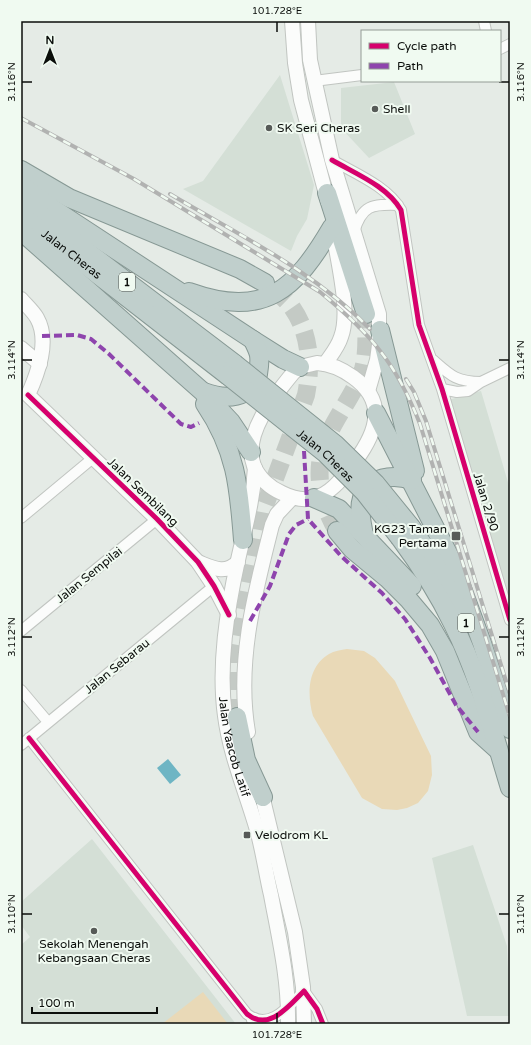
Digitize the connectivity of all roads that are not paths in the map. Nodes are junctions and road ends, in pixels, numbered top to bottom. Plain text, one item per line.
1 (292, 21) edge
2 (308, 21) edge
3 (510, 44) edge
4 (501, 48) edge
5 (361, 75) edge
6 (314, 81) junction
7 (332, 160) junction
8 (21, 170) edge
9 (21, 185) edge
10 (327, 193) junction
11 (21, 198) edge
12 (398, 205) junction
13 (21, 215) edge
14 (332, 227) junction
15 (21, 231) edge
16 (354, 232) junction
17 (166, 283) junction
18 (265, 283) tunnel mouth
19 (21, 299) edge
20 (366, 314) tunnel mouth
21 (380, 330) junction
22 (253, 340) junction
23 (21, 348) edge
24 (430, 356) junction
25 (40, 364) junction
26 (325, 364) junction
27 (300, 367) junction
28 (510, 368) edge
29 (231, 369) junction
30 (188, 378) junction
31 (481, 382) junction
32 (442, 389) junction
33 (368, 391) junction
34 (203, 392) junction
35 (25, 398) edge
36 (376, 413) junction
37 (93, 458) junction
38 (253, 460) junction
39 (412, 480) junction
40 (292, 498) junction
41 (314, 498) junction
42 (21, 518) edge
43 (156, 519) junction
44 (430, 522) junction
45 (337, 531) tunnel mouth
46 (406, 532) junction
47 (364, 535) junction
48 (240, 552) junction
49 (265, 553) junction
50 (198, 562) junction
51 (214, 586) junction
52 (229, 615) junction
53 (510, 620) edge
54 (21, 631) edge
55 (460, 641) junction
56 (21, 690) edge
57 (237, 717) tunnel mouth
58 (48, 722) junction
59 (510, 729) edge
60 (25, 742) edge
61 (504, 750) edge
62 (510, 788) edge
63 (263, 797) junction
64 (304, 991) junction
65 (288, 1007) junction
66 (256, 1022) edge
67 (288, 1024) edge
68 (304, 1024) edge
69 (323, 1024) edge

1 - 10 main road
2 - 6 main road
3 - 4 street
5 - 6 street
6 - 7 main road
7 - 12 street
7 - 16 main road
8 - 18 highway
9 - 17 highway
10 - 14 main road
10 - 20 highway
11 - 29 highway, Jalan Cheras / 1
12 - 16 street
12 - 24 street, Jalan 2/90
13 - 29 highway, Jalan Cheras / 1
14 - 17 highway
14 - 26 main road
15 - 30 highway
16 - 21 main road
17 - 22 highway
19 - 25 main road
21 - 33 main road
21 - 44 highway
22 - 27 highway
22 - 34 highway
23 - 25 main road
24 - 31 street
24 - 32 street, Jalan 2/90
25 - 35 main road
26 - 27 main road
26 - 33 main road
27 - 38 main road
28 - 31 street
29 - 46 highway, Jalan Cheras / 1, bridge
30 - 34 highway
30 - 48 highway
31 - 32 street
32 - 53 street, Jalan 2/90
33 - 36 main road
34 - 38 highway
35 - 37 main road, Jalan Sembilang
36 - 39 highway
36 - 41 main road
37 - 42 street
37 - 43 main road, Jalan Sembilang
38 - 40 main road
38 - 48 main road, Jalan Yaacob Latif
39 - 44 highway
39 - 47 highway
40 - 41 main road
40 - 49 main road, Jalan Yaacob Latif
41 - 47 highway
43 - 50 main road, Jalan Sembilang
43 - 54 street, Jalan Sempilai
44 - 59 highway
45 - 61 highway
46 - 55 highway, Jalan Cheras / 1
46 - 61 highway, Jalan Cheras / 1
47 - 55 highway
48 - 49 main road, Jalan Sembilang
48 - 50 main road, Jalan Sembilang
48 - 52 main road, Jalan Yaacob Latif
49 - 63 main road, Jalan Yaacob Latif
50 - 51 main road, Jalan Sembilang
51 - 52 main road, Jalan Sembilang
51 - 58 street, Jalan Sebarau
52 - 65 main road, Jalan Yaacob Latif
55 - 61 highway, Jalan Cheras / 1
56 - 58 street
57 - 63 highway
58 - 60 street, Jalan Sebarau
60 - 66 street
61 - 62 highway, Jalan Cheras / 1
63 - 64 main road, Jalan Yaacob Latif
64 - 65 street
64 - 68 main road, Jalan Yaacob Latif
64 - 69 street
65 - 66 street
65 - 67 main road, Jalan Yaacob Latif

